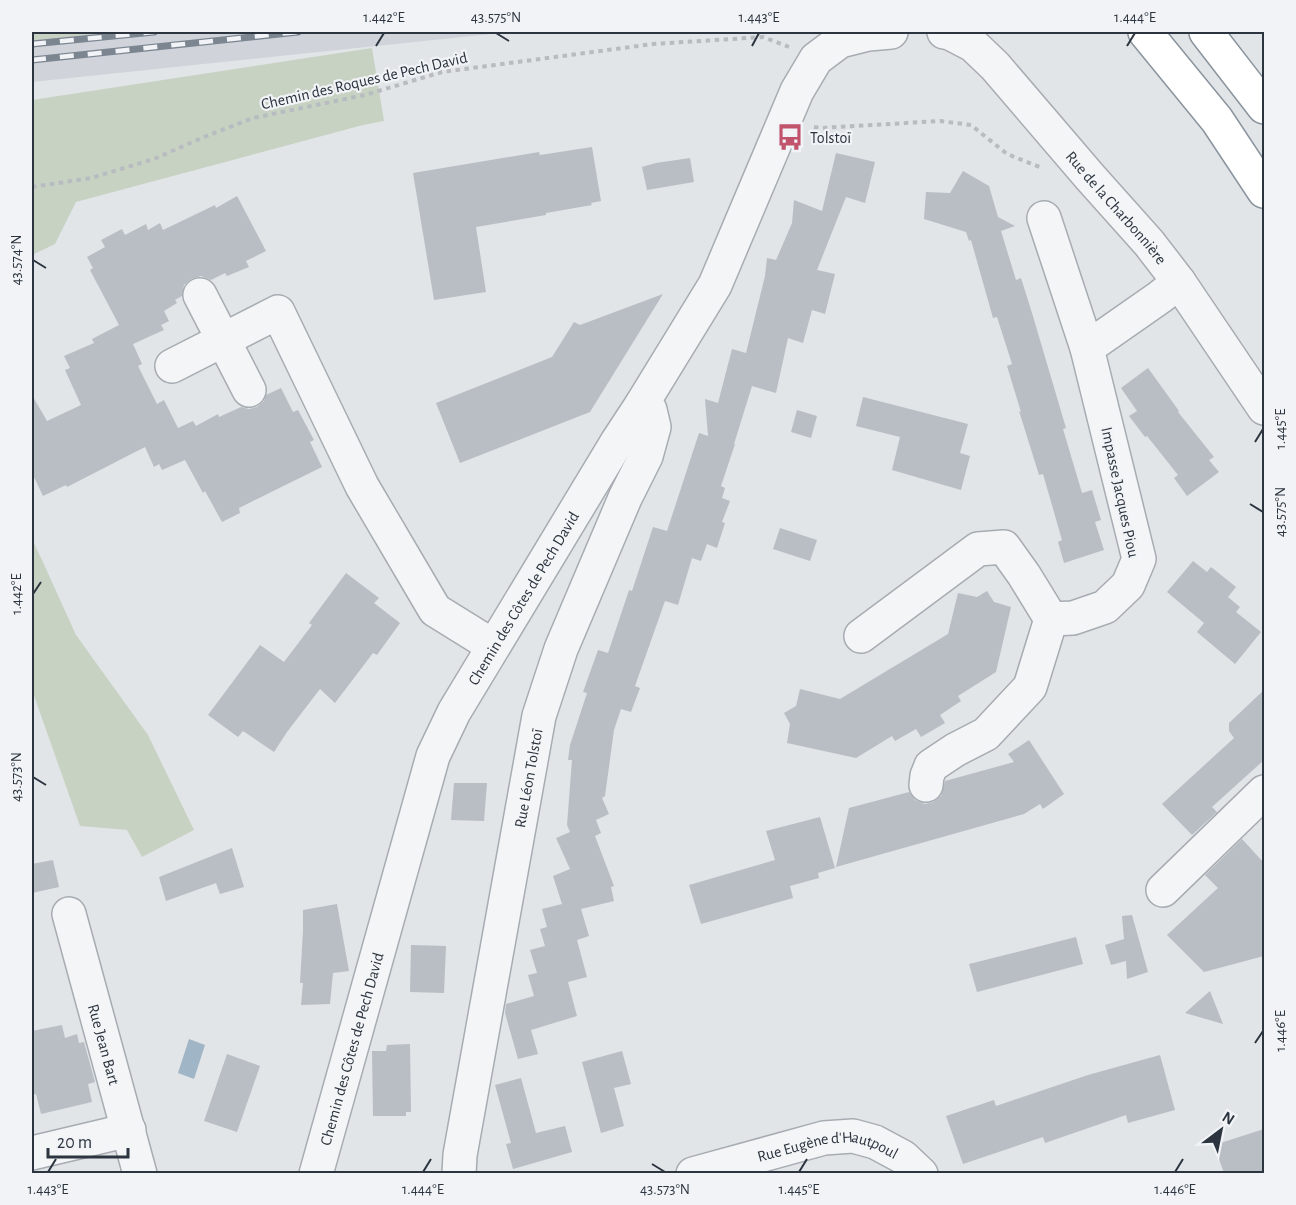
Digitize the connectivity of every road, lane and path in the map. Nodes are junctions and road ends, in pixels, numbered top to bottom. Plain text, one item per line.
1 (891, 32) edge
2 (945, 32) edge
3 (1145, 32) edge
4 (1206, 32) edge
5 (816, 59) junction
6 (1264, 107) edge
7 (810, 126) dead end
8 (1048, 171) dead end
9 (32, 187) edge
10 (1264, 191) edge
11 (1044, 218) dead end
12 (1179, 282) junction
13 (200, 295) dead end
14 (224, 340) junction
15 (1087, 348) junction
16 (172, 366) dead end
17 (249, 390) dead end
18 (642, 404) junction
19 (1264, 408) edge
20 (1051, 620) junction
21 (861, 636) dead end
22 (494, 646) junction
23 (926, 785) dead end
24 (1264, 792) edge
25 (1163, 890) dead end
26 (69, 914) dead end
27 (129, 1130) junction
28 (32, 1153) edge
29 (140, 1173) edge
30 (316, 1173) edge
31 (459, 1173) edge
32 (693, 1173) edge
33 (921, 1173) edge

1 - 5 street
2 - 12 street, Rue de la Charbonnière
3 - 10 highway
4 - 6 highway
5 - 9 path, Chemin des Roques de Pech David
5 - 18 street, Chemin des Côtes de Pech David
7 - 8 path
11 - 15 street, Impasse Jacques Piou
12 - 15 street
12 - 19 street, Rue de la Charbonnière
13 - 14 street
14 - 16 street
14 - 17 street
14 - 22 street
15 - 20 street, Impasse Jacques Piou
18 - 22 street, Chemin des Côtes de Pech David
18 - 31 street, Rue Léon Tolstoï
20 - 21 street
20 - 23 street
22 - 30 street, Chemin des Côtes de Pech David
24 - 25 street
26 - 27 street, Rue Jean Bart
27 - 28 street
27 - 29 street, Rue Jean Bart
32 - 33 street, Rue Eugène d'Hautpoul

